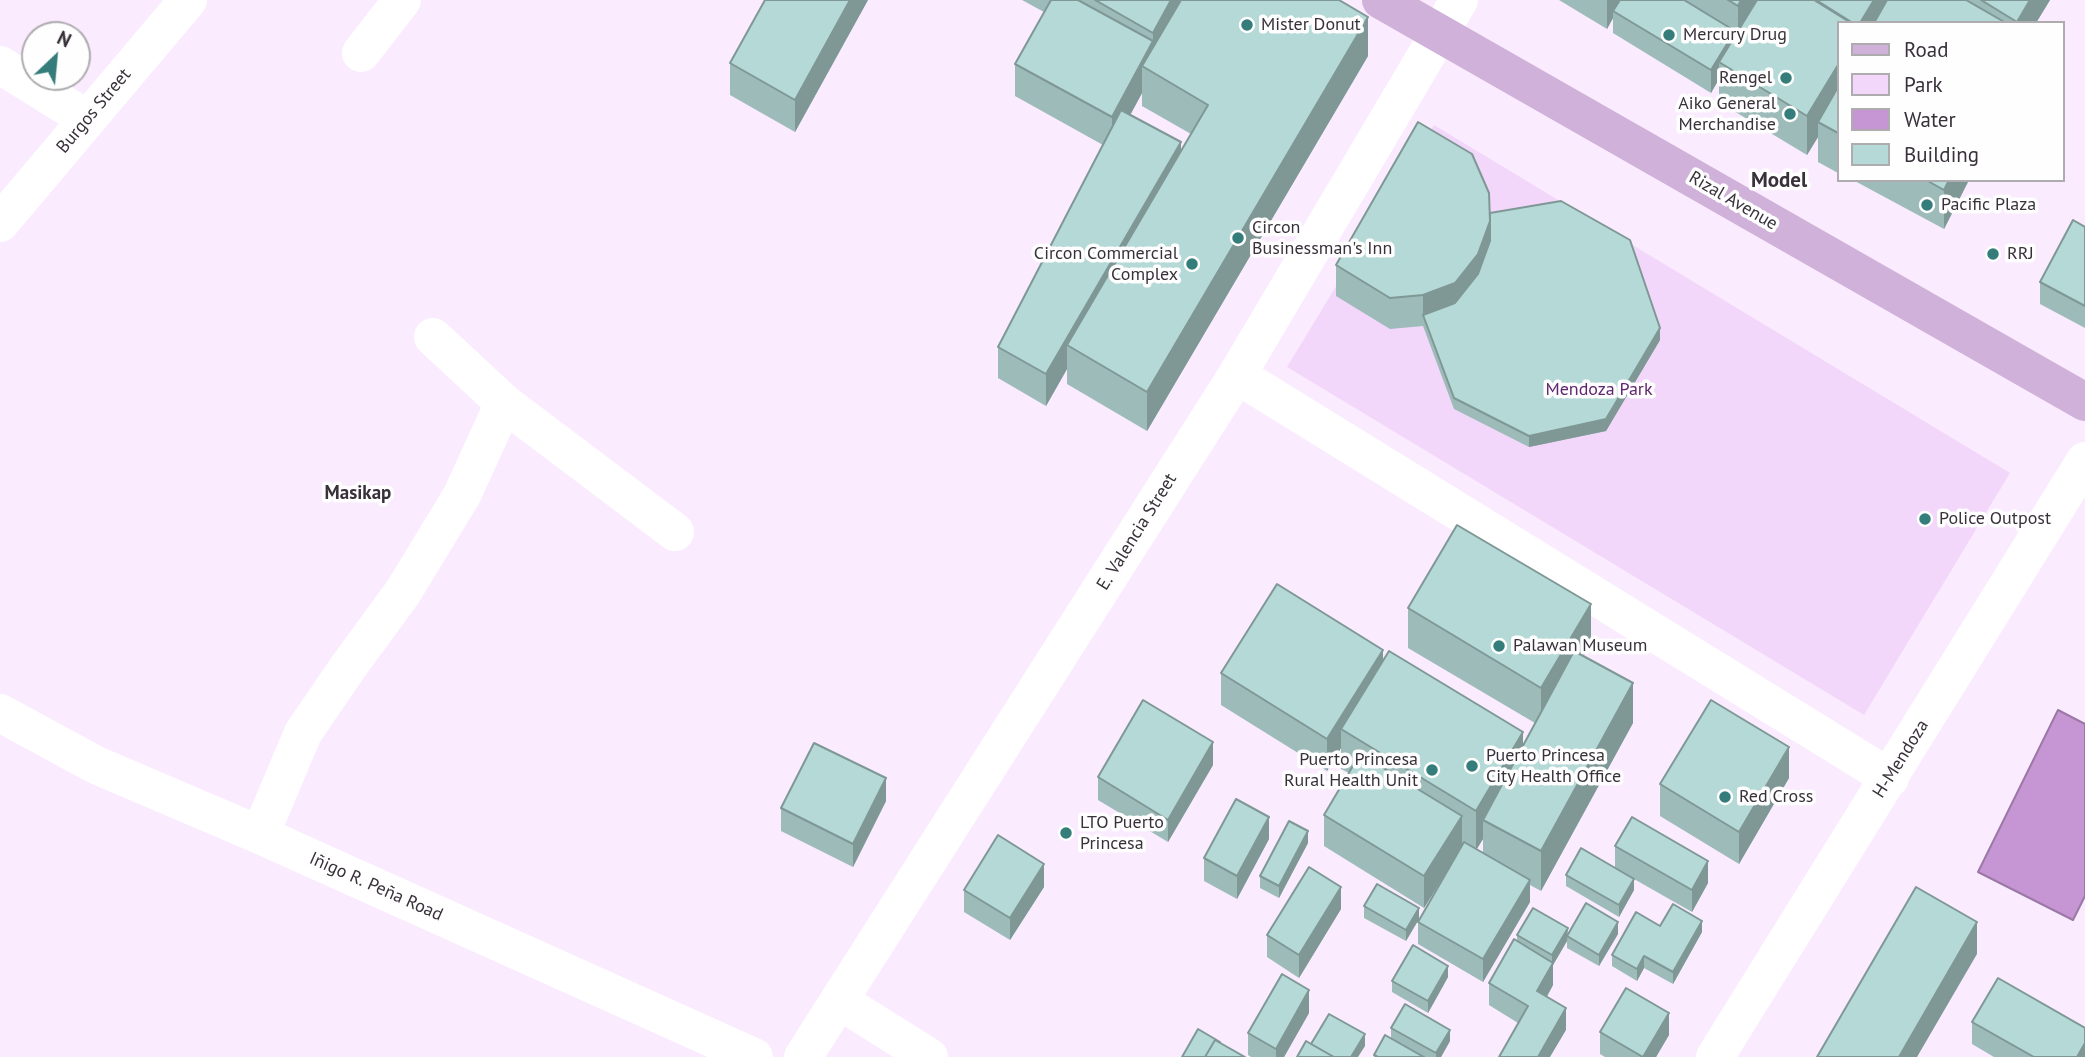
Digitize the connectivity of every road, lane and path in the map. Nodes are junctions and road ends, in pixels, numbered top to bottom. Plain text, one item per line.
1 (188, 0) edge
2 (402, 0) edge
3 (1381, 0) edge
4 (1459, 0) edge
5 (1440, 33) junction
6 (361, 52) dead end
7 (0, 65) edge
8 (87, 119) junction
9 (0, 223) edge
10 (433, 337) dead end
11 (1237, 375) junction
12 (2085, 402) edge
13 (504, 403) junction
14 (2085, 461) edge
15 (676, 532) dead end
16 (0, 713) edge
17 (1890, 778) junction
18 (260, 835) junction
19 (840, 1001) junction
20 (754, 1057) edge
21 (803, 1057) edge
22 (929, 1057) edge
23 (1715, 1057) edge

1 - 8 street, Burgos Street
2 - 6 street
3 - 5 main road, Rizal Avenue
4 - 5 street, E. Valencia Street
5 - 11 street, E. Valencia Street
5 - 12 main road, Rizal Avenue
7 - 8 street
8 - 9 street, Burgos Street
10 - 13 street
11 - 17 street
11 - 19 street, E. Valencia Street
13 - 15 street
13 - 18 street
14 - 17 street, H-Mendoza
16 - 18 street, Iñigo R. Peña Road
17 - 23 street, H-Mendoza
18 - 20 street, Iñigo R. Peña Road
19 - 21 street, E. Valencia Street
19 - 22 street

